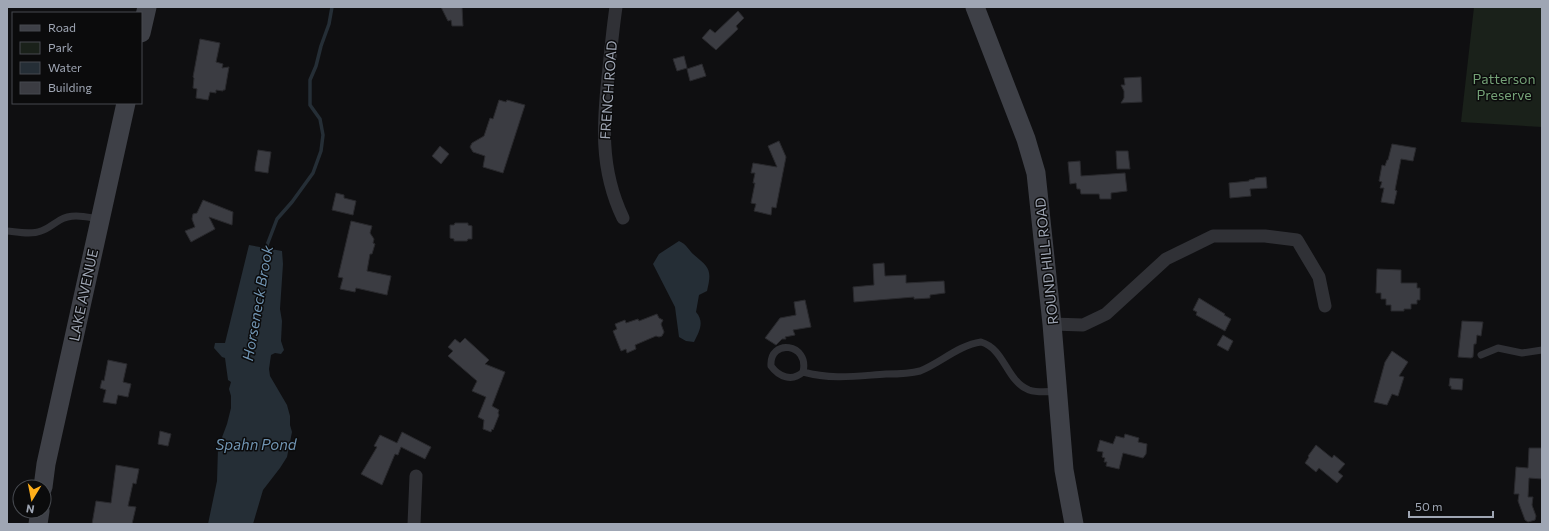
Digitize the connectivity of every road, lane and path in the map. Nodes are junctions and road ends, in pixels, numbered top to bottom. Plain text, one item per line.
1 (147, 7) edge
2 (616, 7) edge
3 (975, 7) edge
4 (142, 29) edge
5 (126, 104) edge
6 (623, 218) dead end
7 (99, 219) junction
8 (7, 231) edge
9 (1325, 306) dead end
10 (1052, 324) junction
11 (1542, 350) edge
12 (1481, 355) dead end
13 (803, 372) junction
14 (1057, 391) junction
15 (416, 476) dead end
16 (44, 479) edge
17 (414, 524) edge
18 (1074, 524) edge

1 - 4 street
2 - 6 street, FRENCH ROAD
3 - 10 street, ROUND HILL ROAD
5 - 7 street, LAKE AVENUE
7 - 8 lane
7 - 16 street, LAKE AVENUE
9 - 10 street
10 - 14 street, ROUND HILL ROAD
11 - 12 lane
13 - 13 lane
13 - 14 lane
14 - 18 street, ROUND HILL ROAD
15 - 17 street

